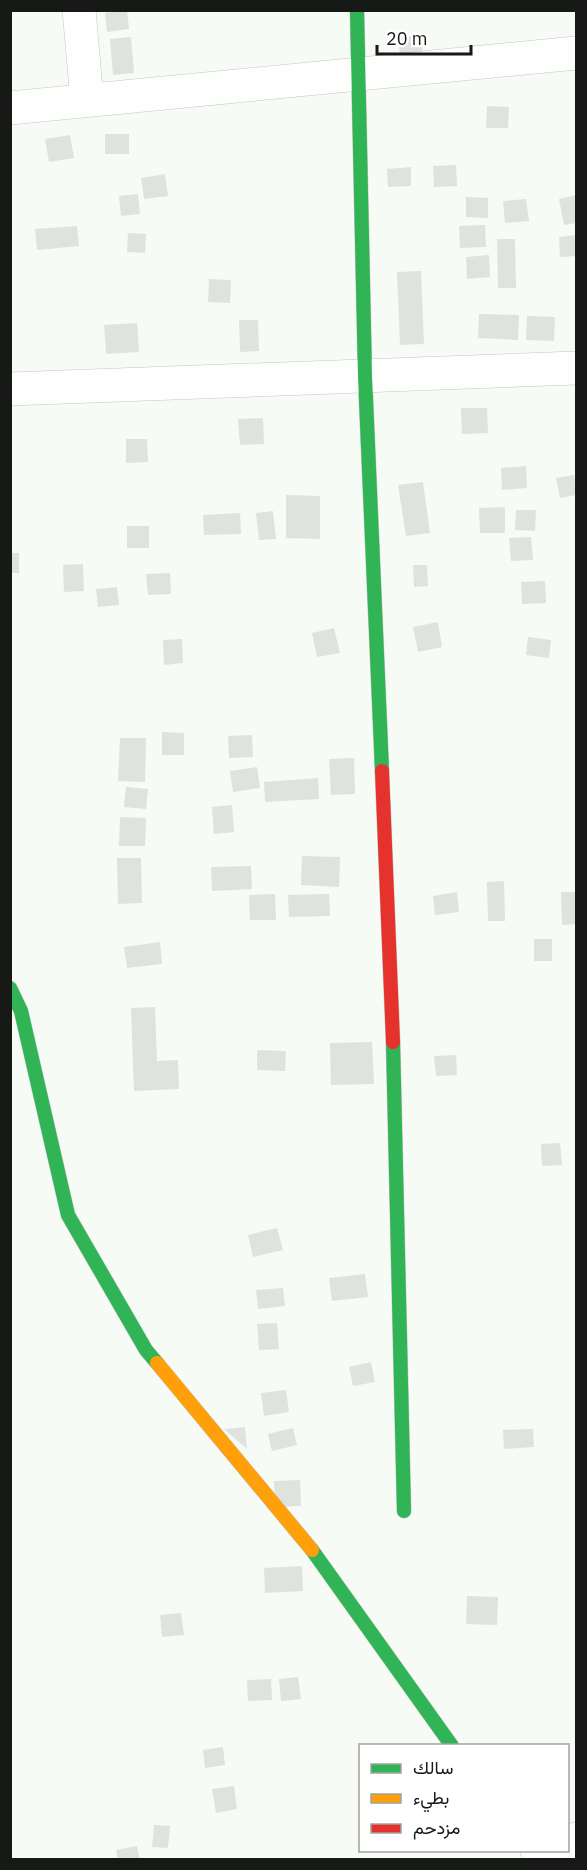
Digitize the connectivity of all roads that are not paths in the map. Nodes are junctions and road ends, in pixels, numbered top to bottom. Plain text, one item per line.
1 (79, 10) edge
2 (357, 10) edge
3 (576, 53) edge
4 (358, 73) junction
5 (87, 100) junction
6 (10, 108) edge
7 (576, 368) edge
8 (365, 376) junction
9 (10, 389) edge
10 (10, 988) edge
11 (404, 1511) dead end
12 (451, 1744) edge
13 (576, 1839) edge
14 (567, 1860) edge

1 - 5 street
2 - 4 street
3 - 4 street
4 - 5 street
4 - 8 street
5 - 6 street
7 - 8 street
8 - 9 street
8 - 11 street
10 - 12 street
13 - 14 street

